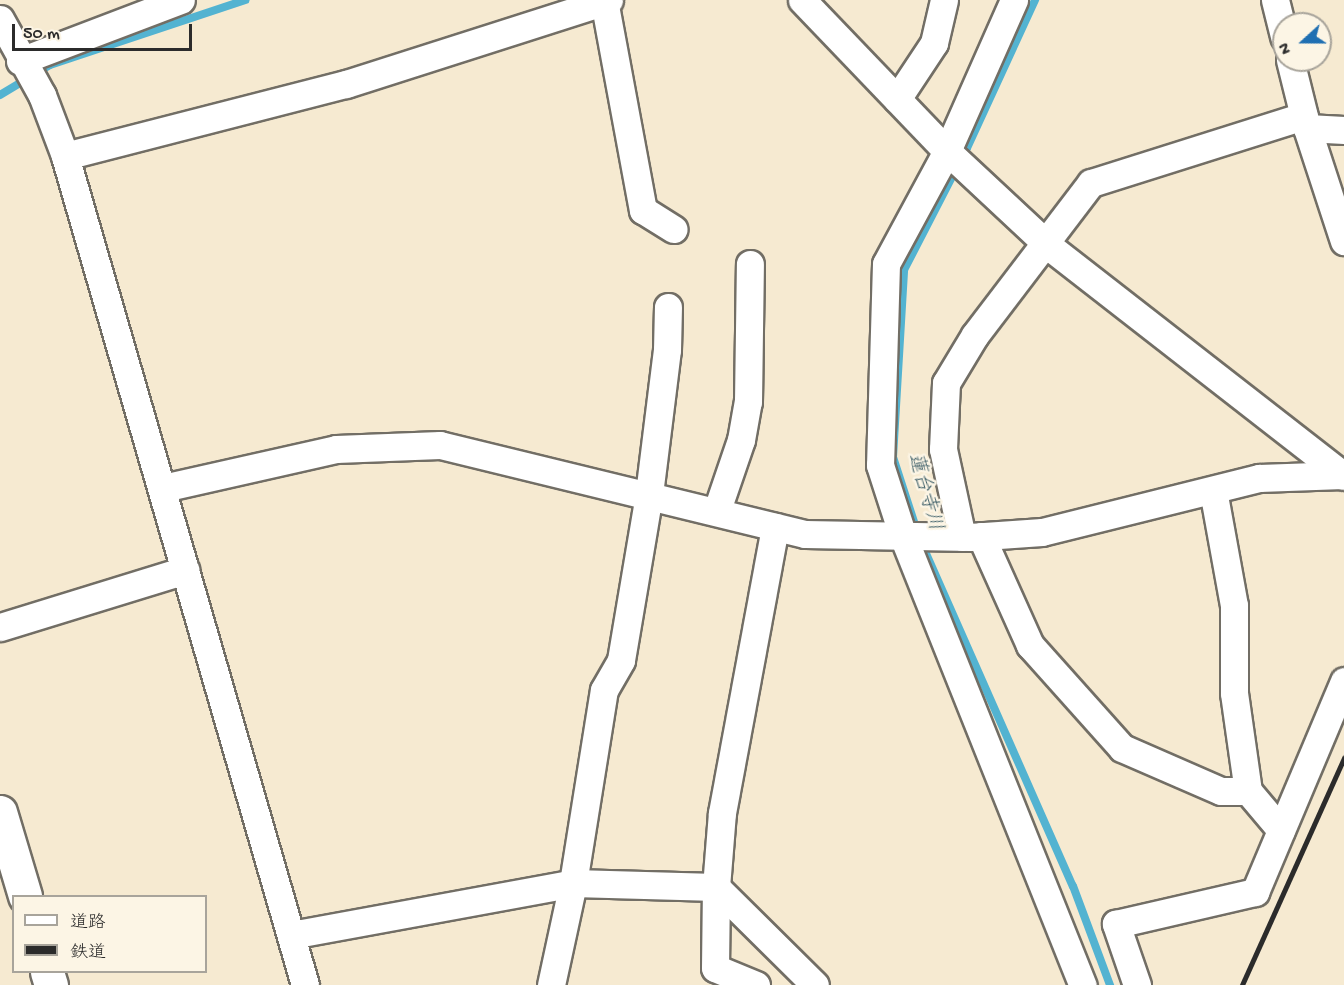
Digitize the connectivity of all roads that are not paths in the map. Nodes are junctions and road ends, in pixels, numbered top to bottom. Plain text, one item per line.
1 (181, 0) edge
2 (802, 0) edge
3 (944, 0) edge
4 (1014, 0) edge
5 (606, 1) edge
6 (0, 19) edge
7 (20, 61) junction
8 (1293, 72) edge
9 (897, 99) junction
10 (1305, 122) junction
11 (1344, 130) edge
12 (947, 151) junction
13 (65, 156) junction
14 (674, 229) dead end
15 (1344, 241) edge
16 (1045, 242) junction
17 (750, 264) dead end
18 (668, 307) dead end
19 (1344, 476) edge
20 (163, 488) junction
21 (1213, 489) junction
22 (649, 494) junction
23 (717, 510) junction
24 (775, 527) junction
25 (903, 536) junction
26 (972, 536) junction
27 (185, 570) junction
28 (0, 627) edge
29 (1344, 681) edge
30 (1248, 791) junction
31 (0, 812) edge
32 (1281, 830) junction
33 (573, 883) junction
34 (716, 887) junction
35 (24, 895) edge
36 (291, 935) junction
37 (305, 985) edge
38 (551, 985) edge
39 (756, 985) edge
40 (815, 985) edge
41 (1083, 985) edge
42 (1137, 985) edge

1 - 7 street
2 - 9 street
3 - 9 street
4 - 12 street
5 - 13 street
5 - 14 street
6 - 7 street
7 - 13 street
8 - 10 street
9 - 12 street
10 - 11 street
10 - 15 street
10 - 16 street
12 - 16 street
12 - 25 street
13 - 20 street
16 - 19 street
16 - 26 street
17 - 23 street
18 - 22 street
19 - 21 street
20 - 22 street
20 - 27 street
21 - 26 street
21 - 30 street
22 - 23 street
22 - 33 street
23 - 24 street
24 - 25 street
24 - 34 street
25 - 26 street
25 - 41 street
26 - 30 street
27 - 28 street
27 - 36 street
29 - 32 street
30 - 32 street
31 - 35 main road
32 - 42 street
33 - 34 street
33 - 36 street
33 - 38 street
34 - 39 street
34 - 40 street
36 - 37 street

